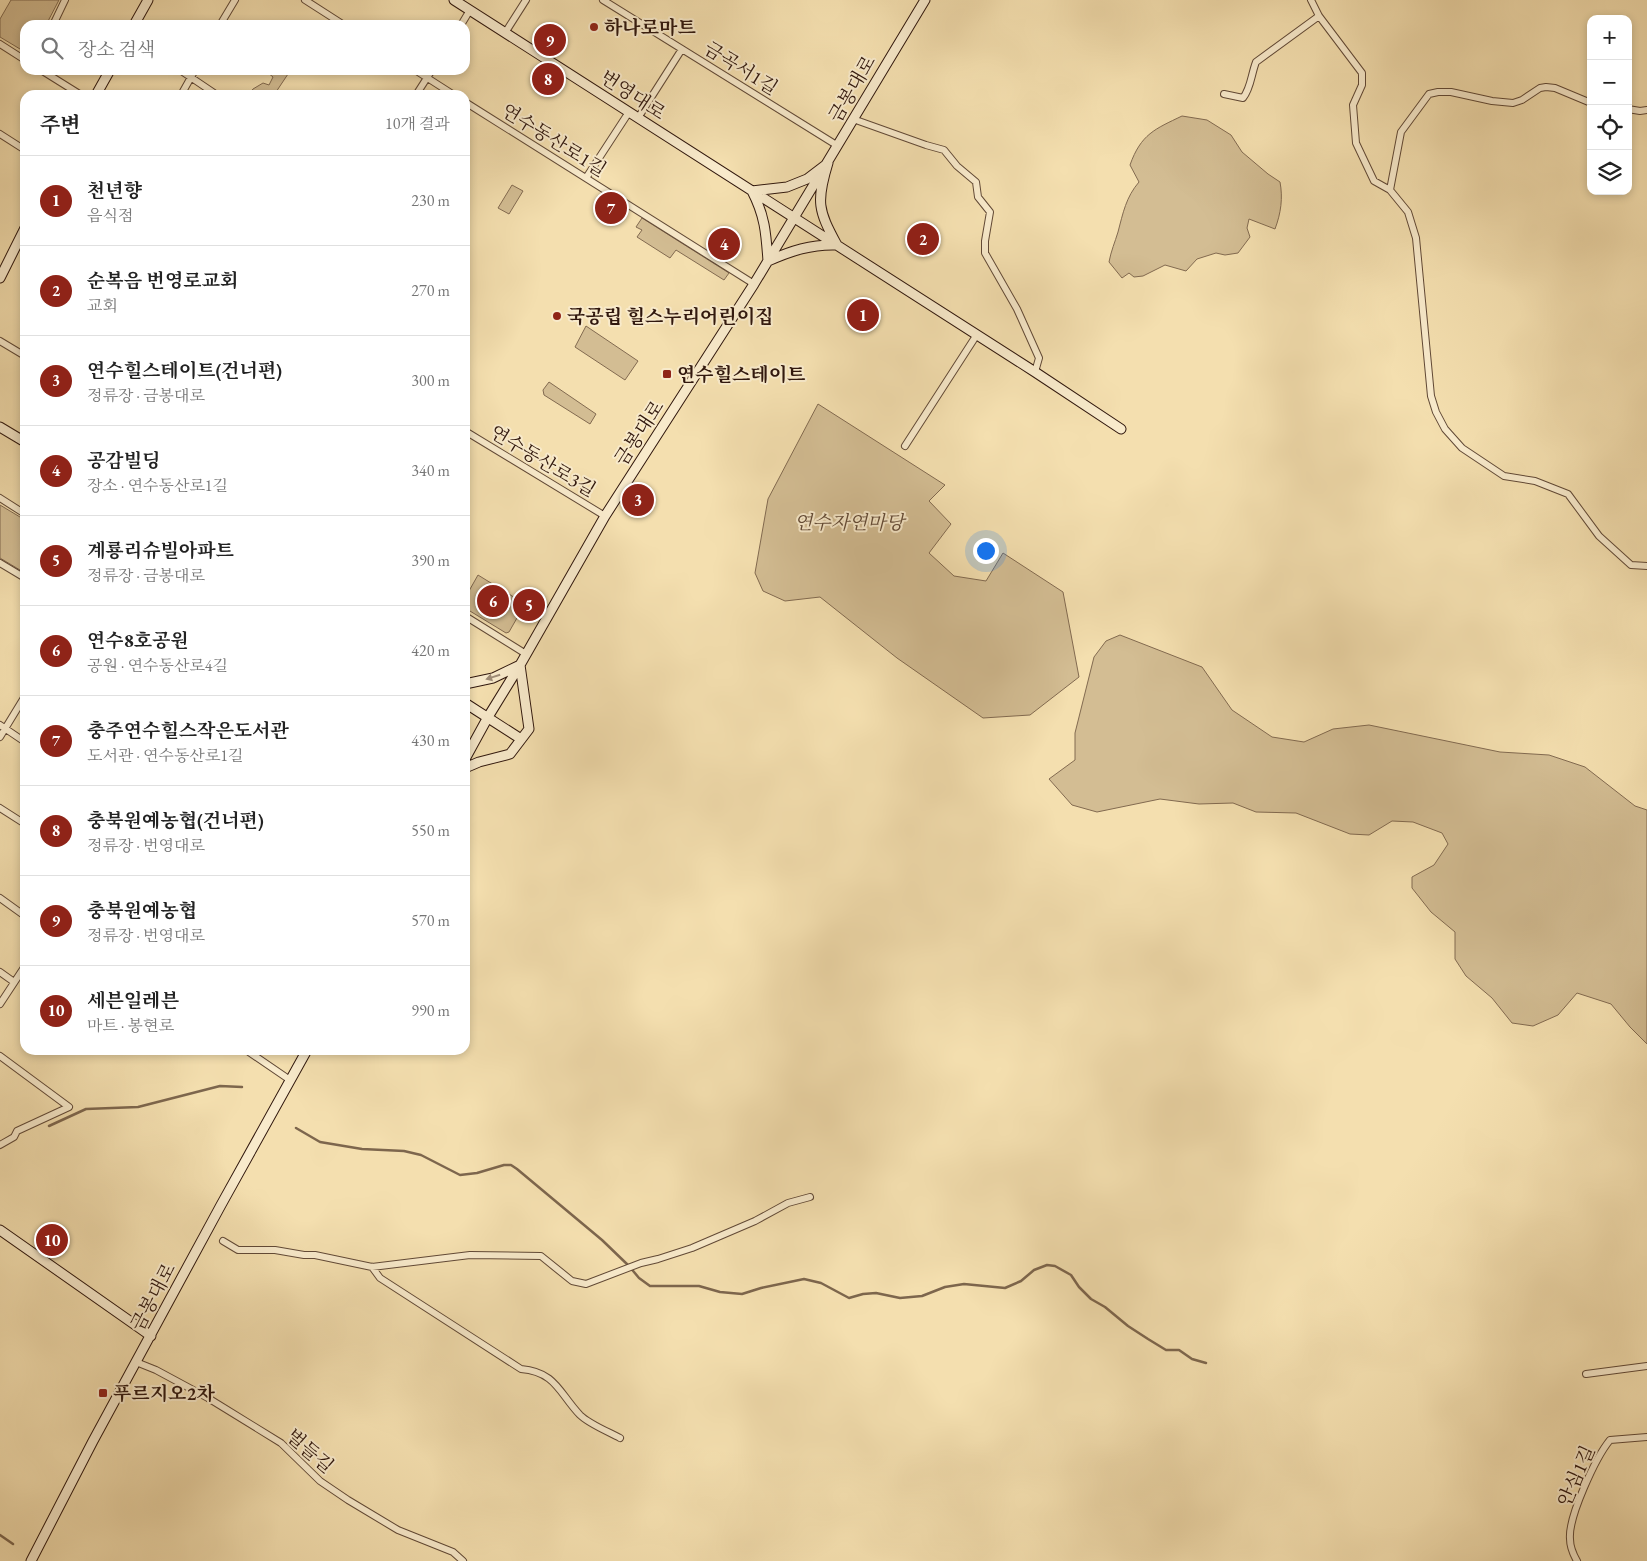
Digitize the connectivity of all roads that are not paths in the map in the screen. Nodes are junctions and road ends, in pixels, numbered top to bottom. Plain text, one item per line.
1 (65, 0) edge
2 (148, 0) edge
3 (235, 0) edge
4 (305, 0) edge
5 (454, 0) edge
6 (526, 0) edge
7 (602, 0) edge
8 (925, 0) edge
9 (1311, 0) edge
10 (470, 10) junction
11 (1319, 16) junction
12 (55, 20) edge
13 (137, 20) edge
14 (223, 20) edge
15 (336, 20) edge
16 (464, 20) edge
17 (505, 33) junction
18 (0, 44) edge
19 (682, 49) junction
20 (20, 57) edge
21 (49, 75) edge
22 (107, 75) edge
23 (188, 75) edge
24 (422, 75) edge
25 (429, 75) edge
26 (191, 77) junction
27 (427, 78) junction
28 (73, 90) edge
29 (99, 90) edge
30 (184, 90) edge
31 (210, 90) edge
32 (419, 90) edge
33 (446, 90) edge
34 (1224, 94) dead end
35 (1587, 100) edge
36 (470, 105) edge
37 (1632, 110) edge
38 (1647, 110) edge
39 (629, 112) junction
40 (638, 118) junction
41 (853, 119) junction
42 (1, 137) edge
43 (838, 146) junction
44 (20, 147) edge
45 (828, 164) junction
46 (586, 178) junction
47 (1390, 190) junction
48 (752, 191) junction
49 (794, 218) junction
50 (20, 238) edge
51 (837, 245) junction
52 (768, 261) junction
53 (0, 278) edge
54 (754, 284) junction
55 (976, 336) junction
56 (0, 342) edge
57 (20, 353) edge
58 (1035, 372) junction
59 (0, 427) edge
60 (1121, 430) dead end
61 (470, 434) edge
62 (20, 439) edge
63 (905, 446) dead end
64 (0, 498) edge
65 (20, 511) edge
66 (605, 516) junction
67 (0, 563) edge
68 (1647, 566) edge
69 (20, 575) edge
70 (470, 619) edge
71 (526, 654) junction
72 (520, 665) junction
73 (470, 683) edge
74 (20, 703) edge
75 (470, 706) edge
76 (488, 717) junction
77 (3, 726) edge
78 (0, 737) edge
79 (20, 738) edge
80 (521, 739) junction
81 (470, 750) edge
82 (470, 766) edge
83 (0, 808) edge
84 (20, 821) edge
85 (0, 898) edge
86 (20, 912) edge
87 (0, 972) edge
88 (20, 973) edge
89 (14, 982) junction
90 (0, 1004) edge
91 (253, 1055) edge
92 (304, 1055) edge
93 (0, 1056) edge
94 (290, 1080) junction
95 (0, 1145) edge
96 (810, 1198) dead end
97 (0, 1230) edge
98 (223, 1241) dead end
99 (372, 1267) junction
100 (151, 1336) junction
101 (136, 1362) junction
102 (1647, 1366) edge
103 (1586, 1374) dead end
104 (1647, 1437) edge
105 (620, 1438) dead end
106 (31, 1561) edge
107 (463, 1561) edge
108 (1577, 1561) edge

1 - 12 street
2 - 13 street
3 - 14 street
4 - 15 street
5 - 10 street, 번영대로
6 - 17 street
7 - 19 street, 금곡서1길
8 - 41 street, 금봉대로
9 - 11 street
10 - 16 street
10 - 17 street, 번영대로
11 - 34 street
11 - 47 street
17 - 39 street, 번영대로
18 - 20 street
19 - 40 street
19 - 43 street, 금곡서1길
21 - 28 street
22 - 29 street
23 - 26 street
24 - 27 street
25 - 27 street
26 - 30 street
26 - 31 street
27 - 32 street
27 - 33 street
35 - 47 street
36 - 46 street, 연수동산로1길
37 - 38 street
39 - 40 street, 번영대로
39 - 46 street
40 - 48 street, 번영대로
41 - 43 street, 금봉대로
41 - 58 street
42 - 44 street
43 - 45 street, 금봉대로
45 - 48 street
45 - 49 street, 금봉대로
45 - 51 street
46 - 54 street, 연수동산로1길
47 - 68 street
48 - 49 street, 번영대로
48 - 52 street
49 - 51 street, 번영대로
49 - 52 street, 금봉대로
50 - 53 street
51 - 52 street
51 - 55 street, 번영대로
52 - 54 street, 금봉대로
54 - 66 street, 금봉대로
55 - 58 street, 번영대로
55 - 63 street
56 - 57 street
58 - 60 street, 번영대로
59 - 62 street
61 - 66 street, 연수동산로3길
64 - 65 street
66 - 71 street, 금봉대로
67 - 69 street
70 - 71 street
71 - 72 street, 금봉대로
72 -> 73 street
72 - 76 street, 금봉대로
72 - 80 street
74 - 77 street
75 - 76 street
76 - 80 street
76 - 81 street, 금봉대로
77 - 78 street
77 - 79 street
80 - 82 street
83 - 84 street
85 - 86 street
87 - 89 street
88 - 89 street
89 - 90 street
91 - 94 street
92 - 94 street, 금봉대로
93 - 95 street
94 - 100 street, 금봉대로
96 - 99 street
97 - 100 street
98 - 99 street
99 - 105 street
100 - 101 street, 금봉대로
101 - 106 street, 금봉대로
101 - 107 street, 벌들길
102 - 103 street
104 - 108 street, 안심1길

